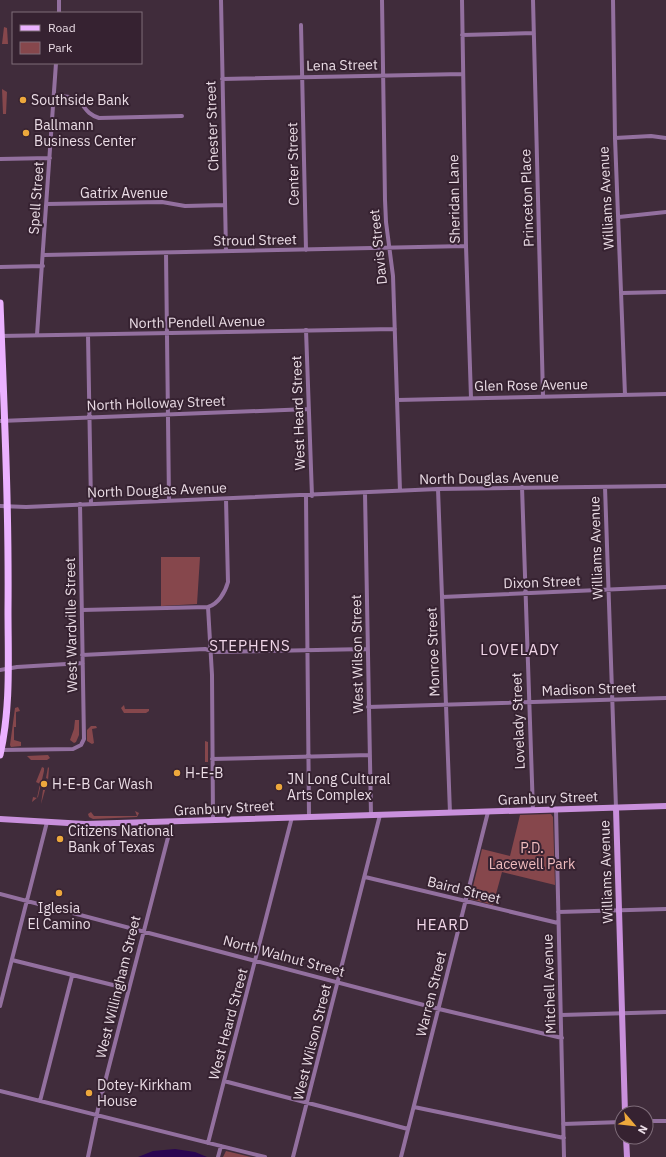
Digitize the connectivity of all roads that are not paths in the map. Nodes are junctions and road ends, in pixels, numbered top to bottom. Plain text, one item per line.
1 (59, 0) edge
2 (221, 0) edge
3 (382, 0) edge
4 (462, 0) edge
5 (533, 0) edge
6 (613, 0) edge
7 (58, 12) edge
8 (302, 25) dead end
9 (534, 33) junction
10 (462, 35) junction
11 (56, 64) edge
12 (463, 74) junction
13 (382, 76) junction
14 (302, 77) junction
15 (222, 79) junction
16 (54, 96) junction
17 (182, 116) dead end
18 (615, 138) junction
19 (666, 138) edge
20 (50, 158) junction
21 (0, 159) edge
22 (46, 204) junction
23 (225, 205) junction
24 (666, 212) edge
25 (619, 217) junction
26 (466, 246) junction
27 (390, 248) junction
28 (306, 250) junction
29 (166, 252) junction
30 (226, 252) junction
31 (44, 255) junction
32 (43, 266) junction
33 (0, 267) edge
34 (666, 292) edge
35 (622, 293) junction
36 (0, 303) edge
37 (395, 329) junction
38 (306, 330) junction
39 (168, 333) junction
40 (38, 335) junction
41 (88, 335) junction
42 (1, 336) edge
43 (666, 394) edge
44 (625, 395) junction
45 (543, 396) junction
46 (471, 398) junction
47 (397, 400) junction
48 (309, 409) junction
49 (169, 413) junction
50 (90, 416) junction
51 (2, 420) edge
52 (666, 486) edge
53 (522, 487) junction
54 (605, 487) junction
55 (438, 490) junction
56 (400, 491) junction
57 (365, 493) junction
58 (306, 496) junction
59 (312, 496) junction
60 (226, 499) junction
61 (169, 501) junction
62 (80, 504) junction
63 (91, 504) junction
64 (0, 506) edge
65 (8, 506) junction
66 (666, 587) edge
67 (609, 590) junction
68 (525, 594) junction
69 (442, 597) junction
70 (208, 607) junction
71 (82, 610) junction
72 (367, 649) junction
73 (307, 650) junction
74 (210, 651) junction
75 (82, 655) junction
76 (83, 663) junction
77 (9, 668) junction
78 (0, 670) edge
79 (666, 698) edge
80 (614, 700) junction
81 (528, 702) junction
82 (446, 705) junction
83 (368, 707) junction
84 (1, 752) edge
85 (370, 755) junction
86 (309, 756) junction
87 (212, 759) junction
88 (666, 806) edge
89 (616, 808) junction
90 (532, 810) junction
91 (556, 810) junction
92 (488, 812) junction
93 (450, 813) junction
94 (371, 815) junction
95 (380, 815) junction
96 (309, 816) junction
97 (292, 817) junction
98 (0, 819) edge
99 (213, 819) junction
100 (46, 822) junction
101 (172, 822) junction
102 (365, 877) junction
103 (0, 894) edge
104 (27, 900) junction
105 (466, 902) junction
106 (666, 909) edge
107 (620, 911) junction
108 (558, 912) junction
109 (558, 923) junction
110 (144, 930) junction
111 (256, 959) junction
112 (12, 960) junction
113 (72, 976) junction
114 (338, 982) junction
115 (128, 990) junction
116 (0, 1006) edge
117 (439, 1008) junction
118 (666, 1012) edge
119 (622, 1014) junction
120 (561, 1015) junction
121 (562, 1038) junction
122 (224, 1081) junction
123 (0, 1091) edge
124 (40, 1102) junction
125 (307, 1103) junction
126 (625, 1105) edge
127 (414, 1107) junction
128 (97, 1116) junction
129 (654, 1121) edge
130 (666, 1121) edge
131 (614, 1122) edge
132 (563, 1124) junction
133 (408, 1129) junction
134 (564, 1138) junction
135 (208, 1143) junction
136 (626, 1145) edge
137 (221, 1146) junction
138 (88, 1157) edge
139 (218, 1157) edge
140 (265, 1157) edge
141 (293, 1157) edge
142 (401, 1157) edge
143 (564, 1157) edge
144 (627, 1157) edge

1 - 7 street
2 - 15 street, Chester Street
3 - 13 street, Davis Street
4 - 10 street, Sheridan Lane
5 - 9 street, Princeton Place
6 - 18 street, Williams Avenue
8 - 14 street, Center Street
9 - 10 street
9 - 45 street, Princeton Place
10 - 12 street, Sheridan Lane
11 - 16 street, Spell Street
12 - 13 street, Lena Street
12 - 26 street, Sheridan Lane
13 - 14 street, Lena Street
13 - 27 street, Davis Street
14 - 15 street, Lena Street
14 - 28 street, Center Street
15 - 23 street, Chester Street
16 - 17 street
16 - 20 street, Spell Street
18 - 19 street
18 - 25 street, Williams Avenue
20 - 21 street
20 - 22 street, Spell Street
22 - 23 street, Gatrix Avenue
22 - 31 street, Spell Street
23 - 30 street, Chester Street
24 - 25 street
25 - 35 street, Williams Avenue
26 - 27 street, Stroud Street
26 - 46 street, Sheridan Lane
27 - 28 street, Stroud Street
27 - 37 street, Davis Street
28 - 30 street, Stroud Street
29 - 30 street, Stroud Street
29 - 31 street, Stroud Street
29 - 39 street
31 - 32 street, Spell Street
32 - 33 street
32 - 40 street, Spell Street
34 - 35 street
35 - 44 street, Williams Avenue
36 - 42 main road
37 - 38 street, North Pendell Avenue
37 - 47 street, Davis Street
38 - 39 street, North Pendell Avenue
38 - 48 street, West Heard Street
39 - 41 street, North Pendell Avenue
39 - 49 street
40 - 41 street, North Pendell Avenue
40 - 42 street, North Pendell Avenue
41 - 50 street
42 - 51 main road
43 - 44 street, Glen Rose Avenue
44 - 45 street, Glen Rose Avenue
45 - 46 street, Glen Rose Avenue
46 - 47 street, Glen Rose Avenue
47 - 56 street, Davis Street
48 - 49 street, North Holloway Street
48 - 59 street, West Heard Street
49 - 50 street, North Holloway Street
49 - 61 street
50 - 51 street, North Holloway Street
50 - 63 street
51 - 65 main road
52 - 54 street, North Douglas Avenue
53 - 54 street, North Douglas Avenue
53 - 55 street, North Douglas Avenue
53 - 68 street, Lovelady Street
54 - 67 street, Williams Avenue
55 - 56 street, North Douglas Avenue
55 - 69 street, Monroe Street
56 - 57 street, North Douglas Avenue
57 - 59 street, North Douglas Avenue
57 - 72 street, West Wilson Street
58 - 59 street, North Douglas Avenue
58 - 60 street, North Douglas Avenue
58 - 73 street
60 - 61 street, North Douglas Avenue
60 - 70 street
61 - 63 street, North Douglas Avenue
62 - 63 street, North Douglas Avenue
62 - 65 street, North Douglas Avenue
62 - 71 street, West Wardville Street
64 - 65 street, North Douglas Avenue
65 - 77 main road
66 - 67 street, Dixon Street
67 - 68 street, Dixon Street
67 - 80 street, Williams Avenue
68 - 69 street, Dixon Street
68 - 81 street, Lovelady Street
69 - 82 street, Monroe Street
70 - 71 street
70 - 74 street
71 - 75 street, West Wardville Street
72 - 73 street
72 - 83 street, West Wilson Street
73 - 74 street
73 - 86 street
74 - 75 street
74 - 87 street
75 - 76 street, West Wardville Street
76 - 77 street
76 - 84 street, West Wardville Street
77 - 78 street
77 - 84 main road
79 - 80 street, Madison Street
80 - 81 street, Madison Street
80 - 89 street, Williams Avenue
81 - 82 street, Madison Street
81 - 90 street, Lovelady Street
82 - 83 street, Madison Street
82 - 93 street, Monroe Street
83 - 85 street, West Wilson Street
85 - 86 street
85 - 94 street, West Wilson Street
86 - 87 street
86 - 96 street
87 - 99 street
88 - 89 street, Granbury Street
89 - 91 street, Granbury Street
89 - 107 street, Williams Avenue
90 - 91 street, Granbury Street
90 - 92 street, Granbury Street
91 - 108 street, Mitchell Avenue
92 - 93 street, Granbury Street
92 - 105 street, Warren Street
93 - 95 street, Granbury Street
94 - 95 street, Granbury Street
94 - 96 street, Granbury Street
95 - 102 street, West Wilson Street
96 - 97 street, Granbury Street
97 - 99 street, Granbury Street
97 - 111 street, West Heard Street
98 - 100 street, Granbury Street
99 - 101 street, Granbury Street
100 - 101 street, Granbury Street
100 - 104 street
101 - 110 street, West Willingham Street
102 - 105 street, Baird Street
102 - 114 street, West Wilson Street
103 - 104 street, North Walnut Street
104 - 110 street, North Walnut Street
104 - 112 street
105 - 109 street, Baird Street
105 - 117 street, Warren Street
106 - 107 street
107 - 108 street
107 - 119 street, Williams Avenue
108 - 109 street, Mitchell Avenue
109 - 120 street, Mitchell Avenue
110 - 111 street, North Walnut Street
110 - 115 street, West Willingham Street
111 - 114 street, North Walnut Street
111 - 122 street, West Heard Street
112 - 113 street
112 - 116 street
113 - 115 street
113 - 124 street
114 - 117 street, North Walnut Street
114 - 125 street, West Wilson Street
115 - 128 street, West Willingham Street
117 - 121 street, North Walnut Street
117 - 127 street, Warren Street
118 - 119 street
119 - 120 street
119 - 126 street, Williams Avenue
120 - 121 street, Mitchell Avenue
121 - 132 street, Mitchell Avenue
122 - 125 street
122 - 135 street, West Heard Street
123 - 124 street
124 - 128 street
125 - 133 street
125 - 141 street, West Wilson Street
127 - 133 street, Warren Street
127 - 134 street
128 - 135 street
128 - 138 street, West Willingham Street
129 - 130 street
131 - 132 street
132 - 134 street, Mitchell Avenue
133 - 142 street, Warren Street
134 - 143 street, Mitchell Avenue
135 - 137 street
136 - 144 street
137 - 139 street
137 - 140 street

